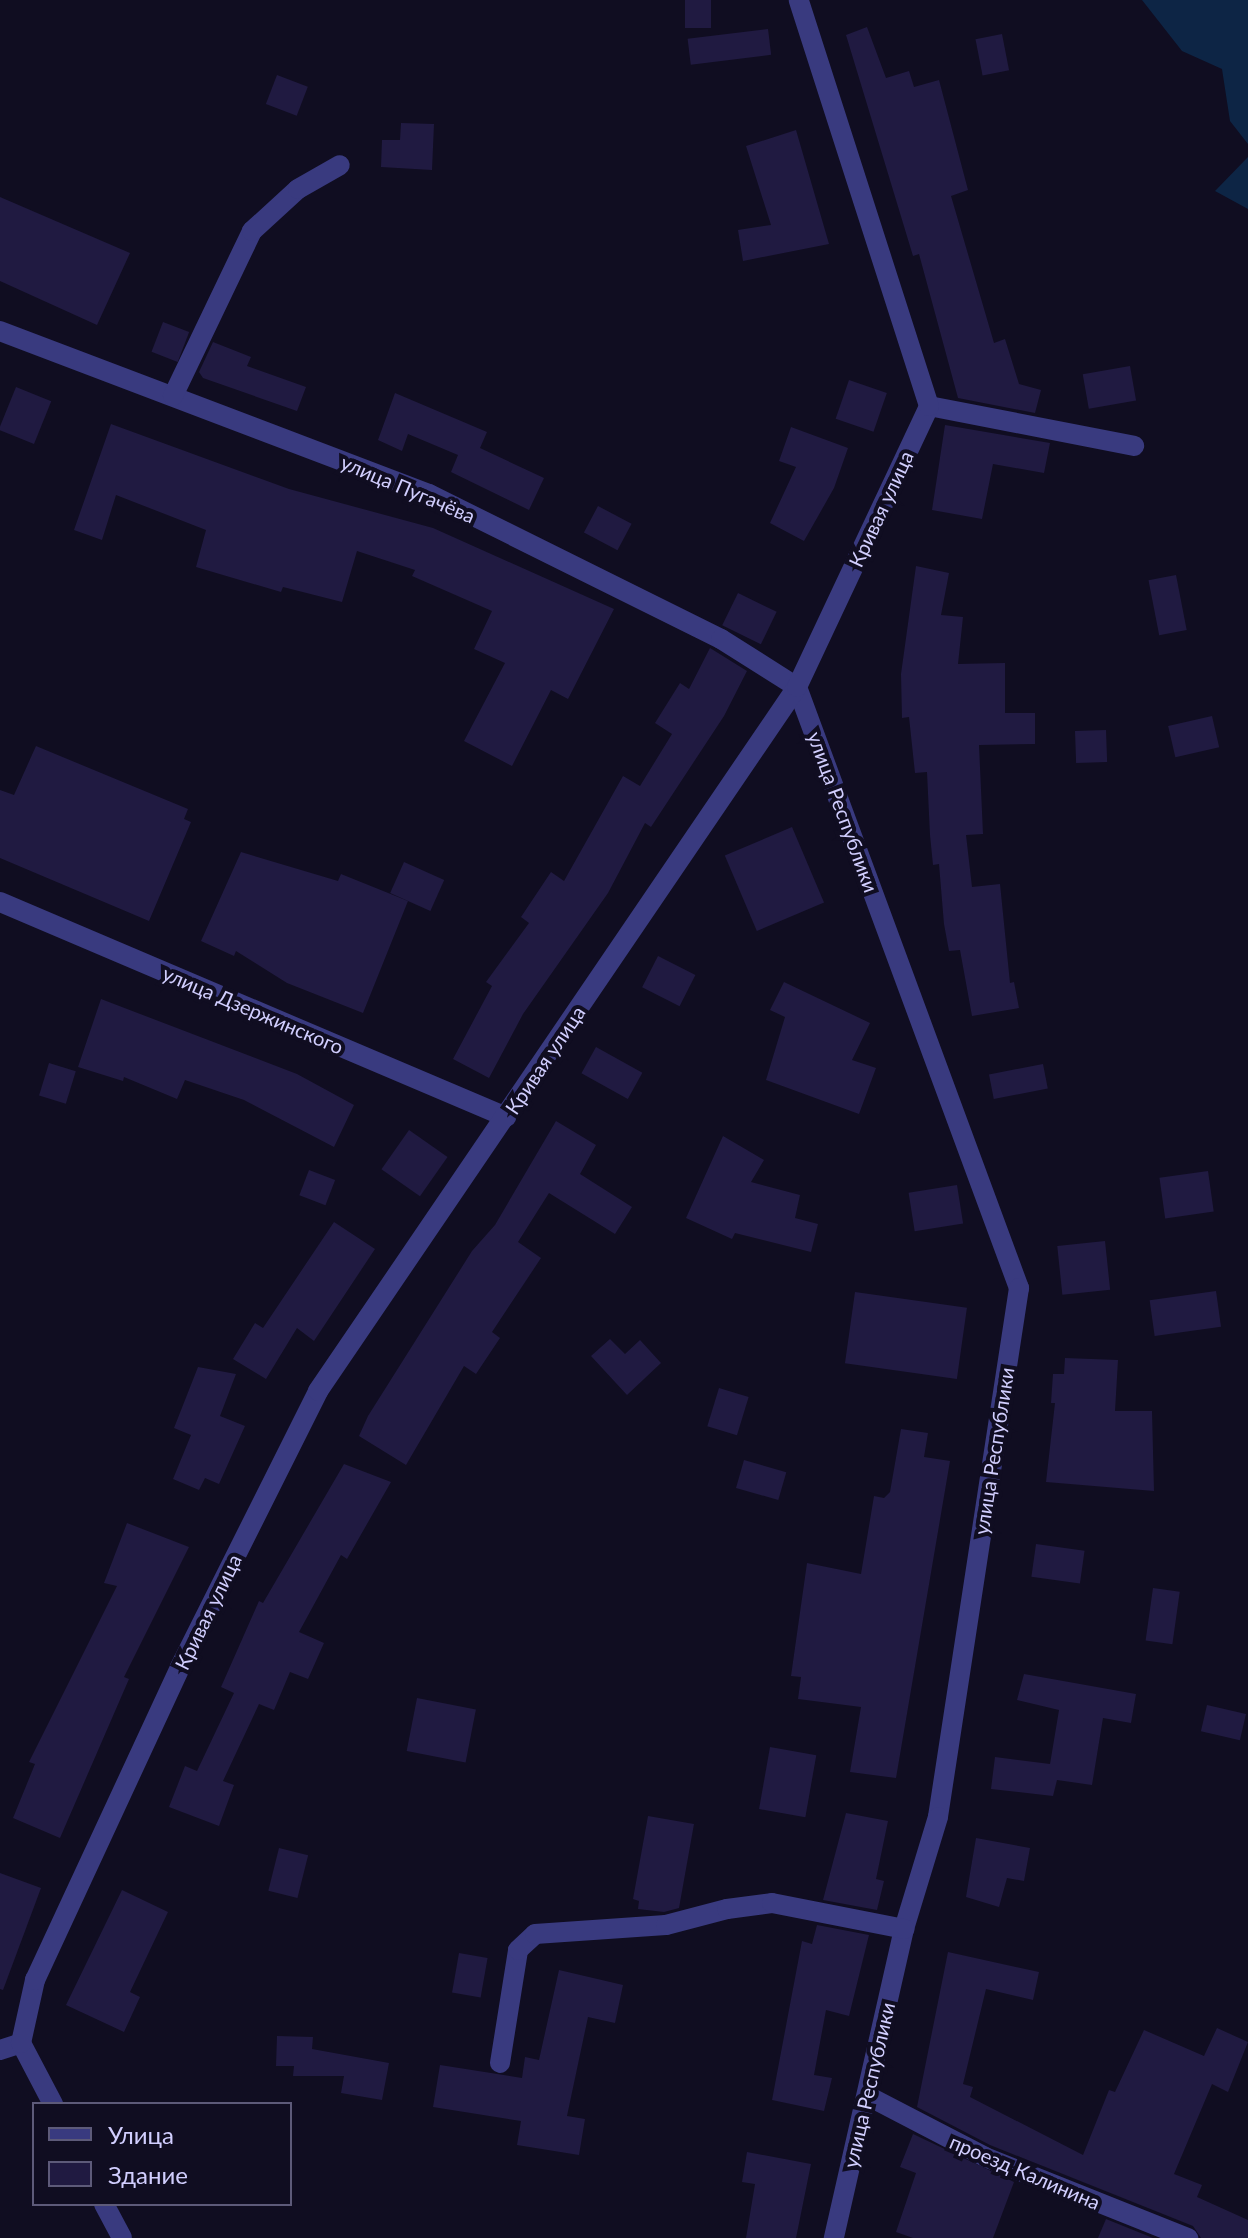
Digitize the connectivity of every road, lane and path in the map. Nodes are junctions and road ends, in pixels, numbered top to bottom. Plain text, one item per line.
1 (799, 0) edge
2 (340, 165) dead end
3 (0, 331) edge
4 (173, 396) junction
5 (929, 406) junction
6 (1134, 446) dead end
7 (797, 687) junction
8 (0, 902) edge
9 (506, 1117) junction
10 (904, 1929) junction
11 (21, 2043) junction
12 (0, 2050) edge
13 (500, 2063) dead end
14 (868, 2096) junction
15 (52, 2102) edge
16 (105, 2206) edge
17 (122, 2238) edge
18 (834, 2238) edge
19 (1188, 2238) edge

1 - 5 street
2 - 4 street
3 - 4 street, улица Пугачёва
4 - 7 street, улица Пугачёва
5 - 6 street
5 - 7 street, Кривая улица
7 - 9 street, Кривая улица
7 - 10 street, улица Республики
8 - 9 street, улица Дзержинского
9 - 11 street, Кривая улица
10 - 13 street
10 - 14 street, улица Республики
11 - 12 street
11 - 15 street
14 - 18 street, улица Республики
14 - 19 street, проезд Калинина
16 - 17 street

